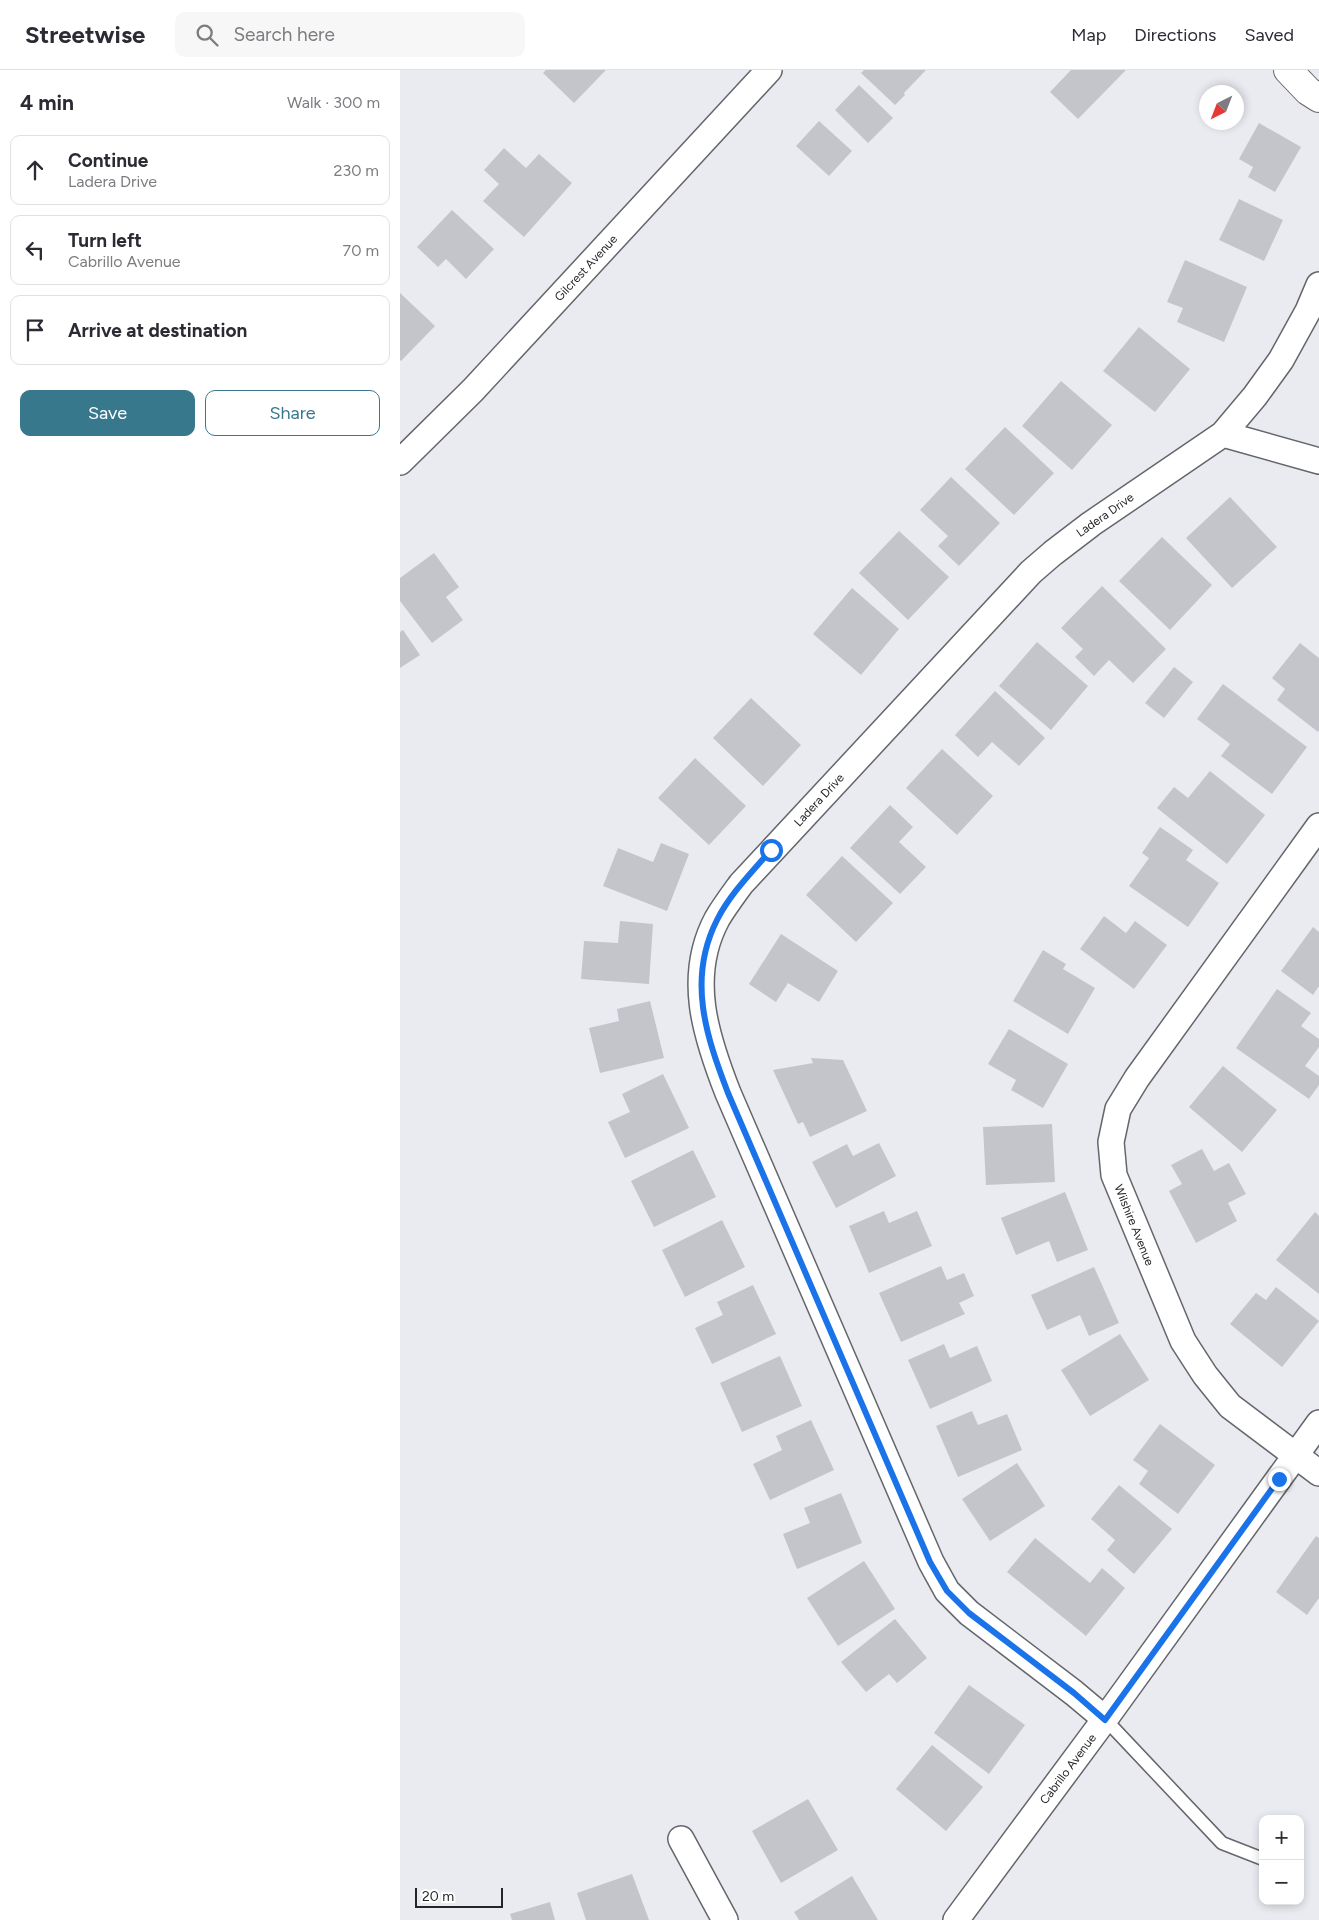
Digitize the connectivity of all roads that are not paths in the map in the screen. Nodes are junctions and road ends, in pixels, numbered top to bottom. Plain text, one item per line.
1 (769, 70) edge
2 (1288, 70) edge
3 (1319, 98) edge
4 (1319, 285) edge
5 (1223, 434) junction
6 (1319, 461) edge
7 (400, 462) edge
8 (1319, 826) edge
9 (1319, 1423) edge
10 (1295, 1456) junction
11 (1319, 1473) edge
12 (1105, 1720) junction
13 (681, 1838) dead end
14 (1259, 1857) edge
15 (725, 1920) edge
16 (956, 1920) edge

1 - 7 street, Gilcrest Avenue
2 - 3 street
4 - 5 street, Ladera Drive
5 - 6 street
5 - 12 street, Ladera Drive
8 - 10 street, Wilshire Avenue
9 - 10 street, Cabrillo Avenue
10 - 11 street, Wilshire Avenue
10 - 12 street, Cabrillo Avenue
12 - 14 lane
12 - 16 street, Cabrillo Avenue
13 - 15 street

